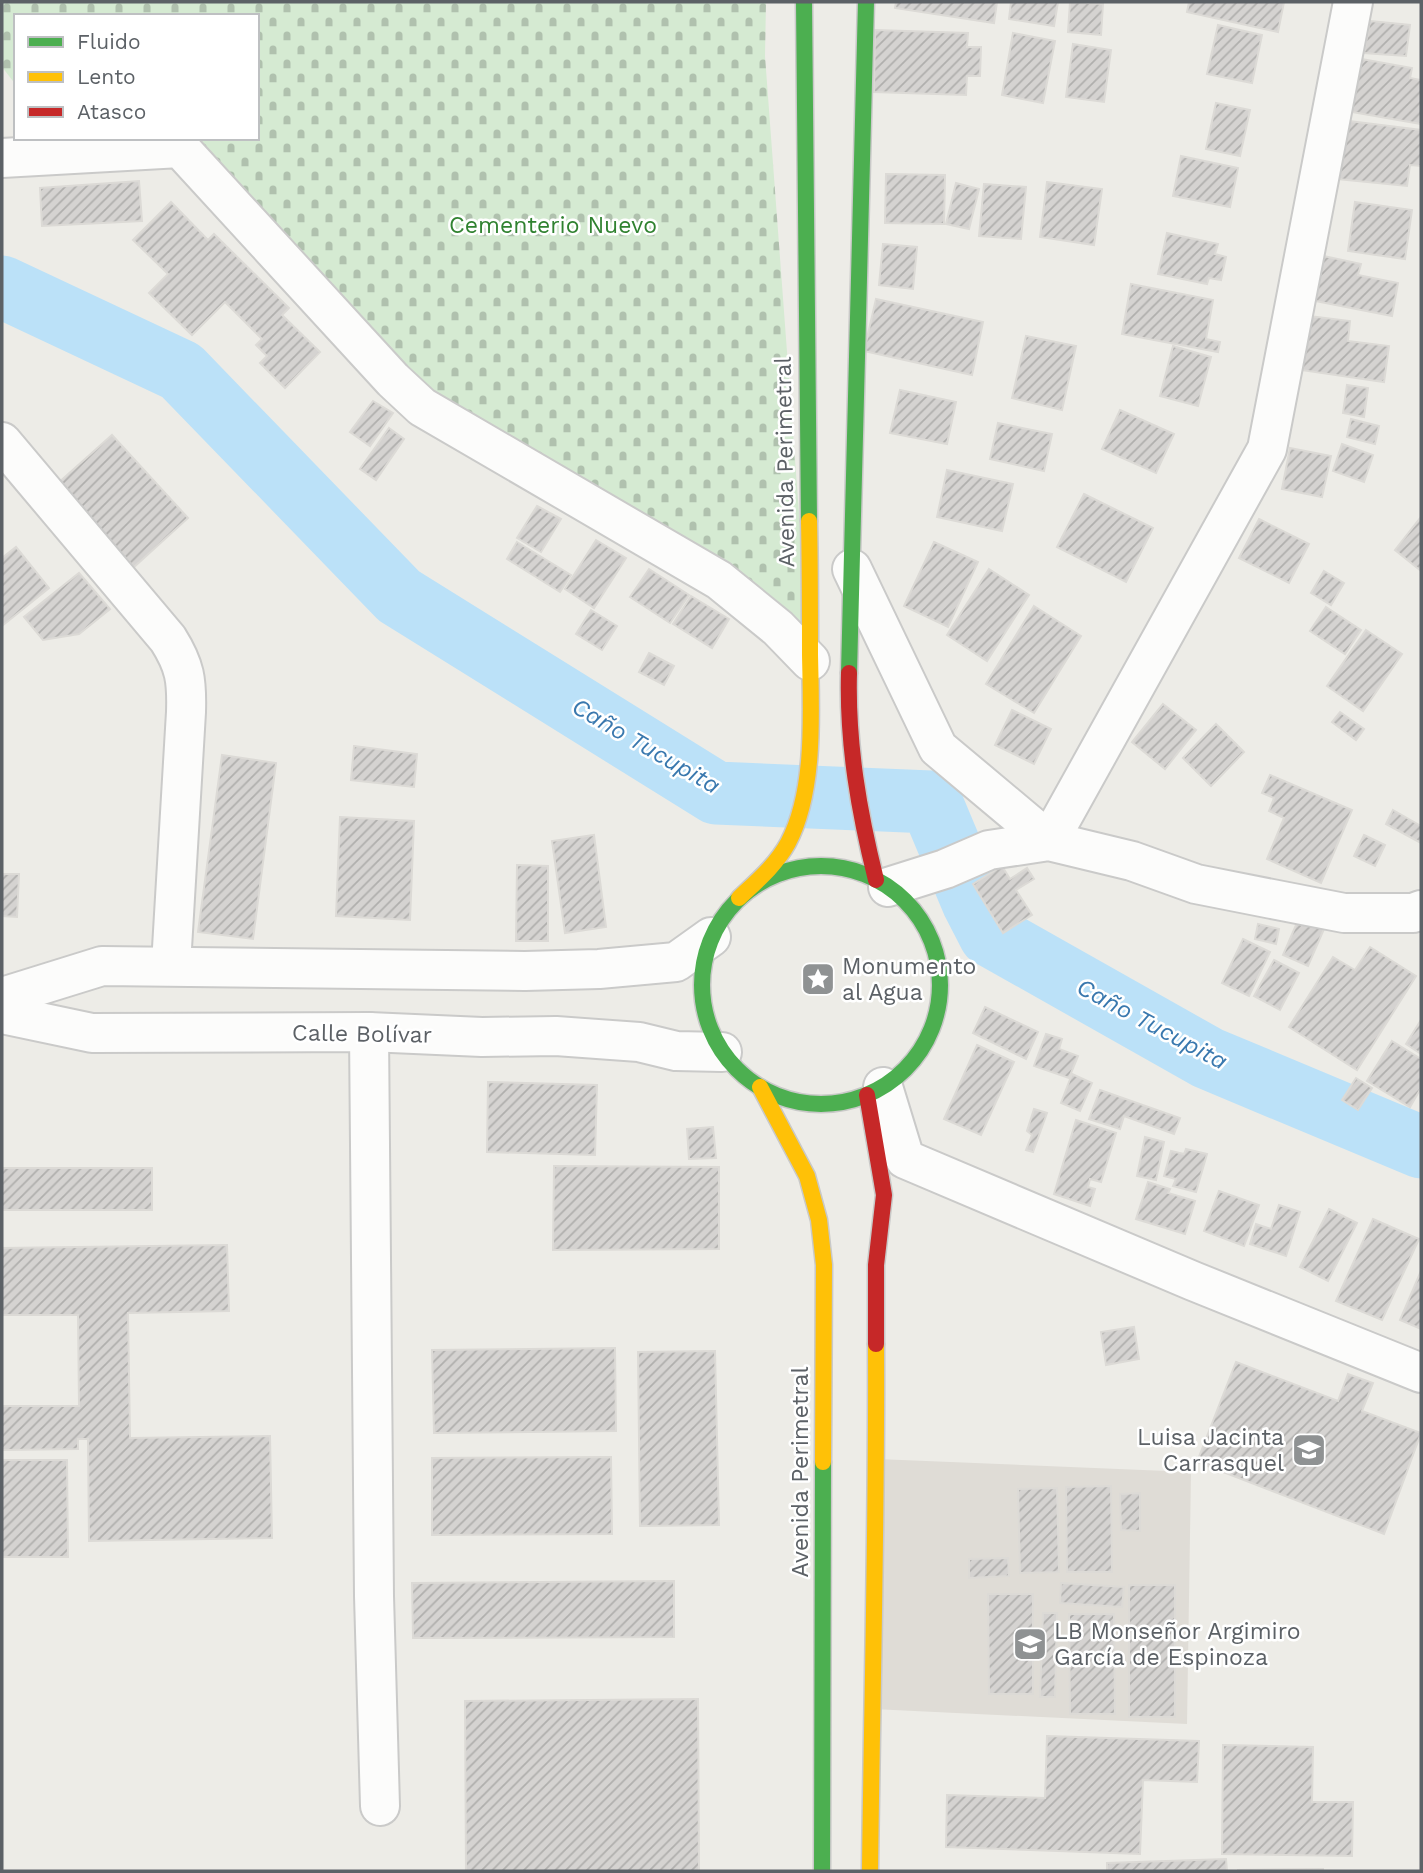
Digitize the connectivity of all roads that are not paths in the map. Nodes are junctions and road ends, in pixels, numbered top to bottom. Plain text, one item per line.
1 (804, 2) edge
2 (866, 2) edge
3 (1353, 2) edge
4 (2, 158) edge
5 (2, 442) edge
6 (852, 569) junction
7 (810, 661) junction
8 (1049, 841) junction
9 (882, 883) junction
10 (739, 898) junction
11 (1421, 910) edge
12 (711, 937) junction
13 (171, 965) junction
14 (2, 997) edge
15 (2, 1014) edge
16 (369, 1032) junction
17 (722, 1052) junction
18 (760, 1087) junction
19 (875, 1091) junction
20 (1421, 1373) edge
21 (380, 1806) dead end
22 (822, 1871) edge
23 (870, 1871) edge

1 - 7 street, Avenida Perimetral
2 - 6 street
3 - 8 street
4 - 7 street
5 - 13 street
6 - 8 street
6 - 9 street
7 - 10 street, Avenida Perimetral
8 - 9 street
8 - 11 street
9 - 10 street
9 - 19 street
10 - 12 street
12 - 13 street
12 - 17 street
13 - 14 street
15 - 16 street, Calle Bolívar
16 - 17 street, Calle Bolívar
16 - 21 street
17 - 18 street
18 - 19 street
18 - 22 street, Avenida Perimetral
19 - 20 street
19 - 23 street

